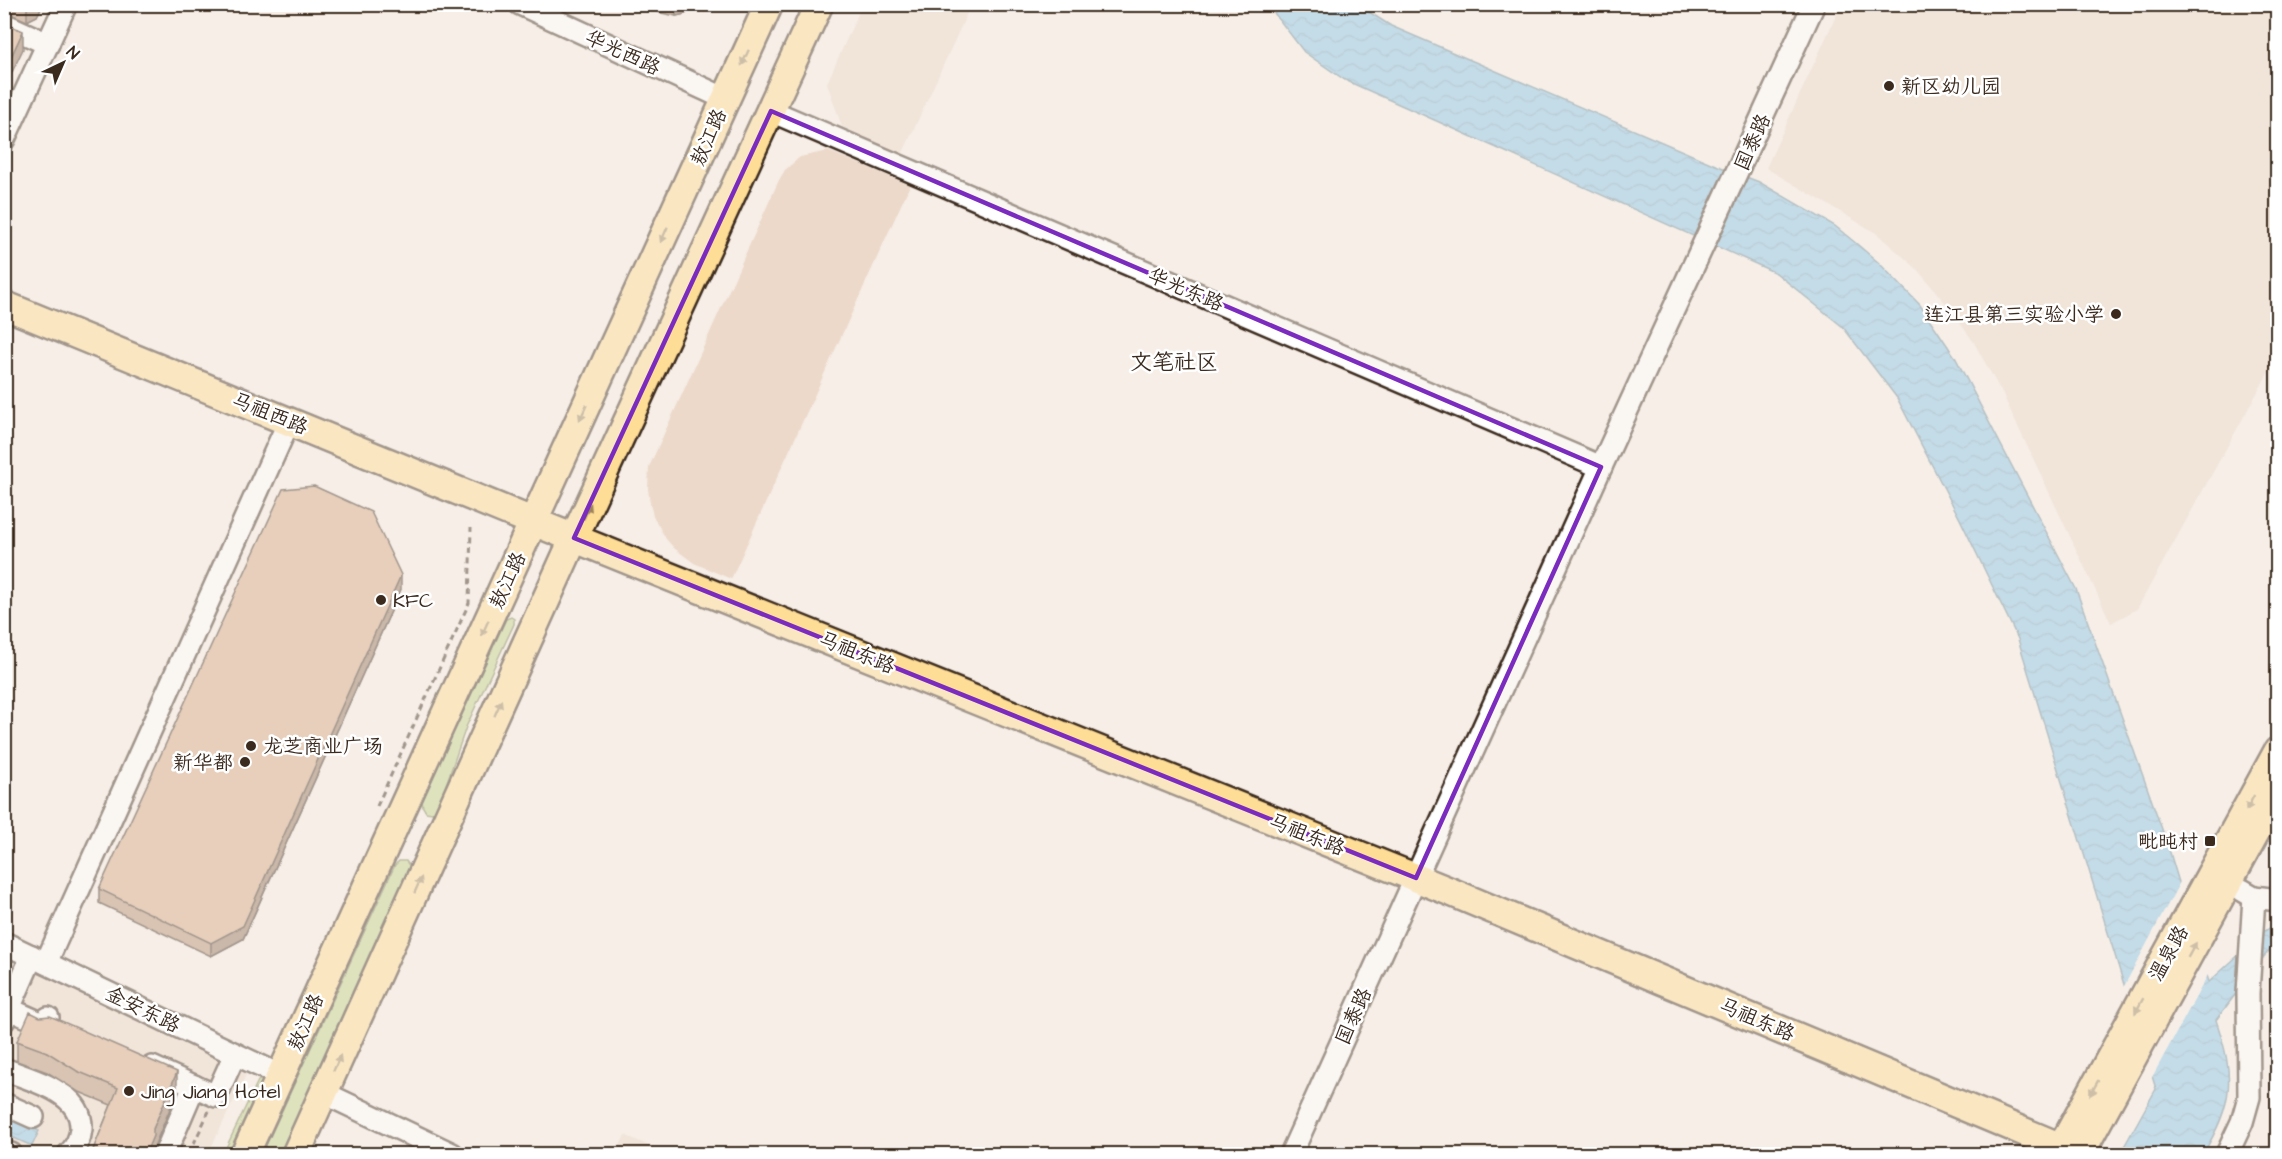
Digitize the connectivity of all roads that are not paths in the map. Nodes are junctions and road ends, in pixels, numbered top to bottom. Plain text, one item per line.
1 (66, 4) edge
2 (520, 4) edge
3 (769, 4) edge
4 (819, 4) edge
5 (1814, 4) edge
6 (4, 24) edge
7 (48, 44) junction
8 (726, 99) junction
9 (771, 111) junction
10 (4, 139) edge
11 (4, 305) edge
12 (289, 421) junction
13 (1601, 467) junction
14 (534, 522) junction
15 (574, 538) junction
16 (2277, 751) edge
17 (2277, 791) edge
18 (1416, 878) junction
19 (2229, 883) junction
20 (2254, 897) junction
21 (2277, 900) edge
22 (2203, 909) junction
23 (4, 943) edge
24 (39, 960) junction
25 (7, 1015) edge
26 (69, 1028) edge
27 (235, 1054) junction
28 (131, 1057) edge
29 (4, 1070) edge
30 (281, 1076) junction
31 (194, 1086) junction
32 (324, 1094) junction
33 (4, 1104) edge
34 (33, 1117) dead end
35 (234, 1150) edge
36 (4, 1152) edge
37 (2069, 1153) edge
38 (11, 1155) edge
39 (69, 1155) edge
40 (165, 1155) edge
41 (296, 1155) edge
42 (452, 1155) edge
43 (1291, 1155) edge
44 (2227, 1155) edge

1 - 7 street
2 - 8 street, 华光西路
3 -> 8 main road, 敖江路
4 - 9 main road
5 - 13 street, 国泰路
6 - 7 street
7 - 10 street
8 -> 14 main road, 敖江路
9 - 13 street, 华光东路
15 -> 9 main road
11 - 12 main road, 马祖西路
12 - 14 main road, 马祖西路
12 - 24 street
13 - 18 street, 国泰路
14 - 15 main road, 马祖东路
14 -> 30 main road, 敖江路
15 - 18 main road, 马祖东路
32 -> 15 main road
16 -> 22 main road, 温泉路
17 - 19 main road, 温泉路
18 - 37 main road, 马祖东路
18 - 43 street, 国泰路
19 - 20 street
19 - 22 main road, 温泉路
20 - 21 street
20 - 44 street
22 - 37 main road, 温泉路
23 - 24 street, 金安东路
24 - 25 street
24 - 27 street, 金安东路
25 - 26 street
27 - 30 street, 金安东路
27 - 31 street
28 - 31 street
29 - 39 street
30 - 35 main road, 敖江路
31 - 40 street
32 - 41 main road
32 - 42 street
33 - 34 street
36 - 38 street

